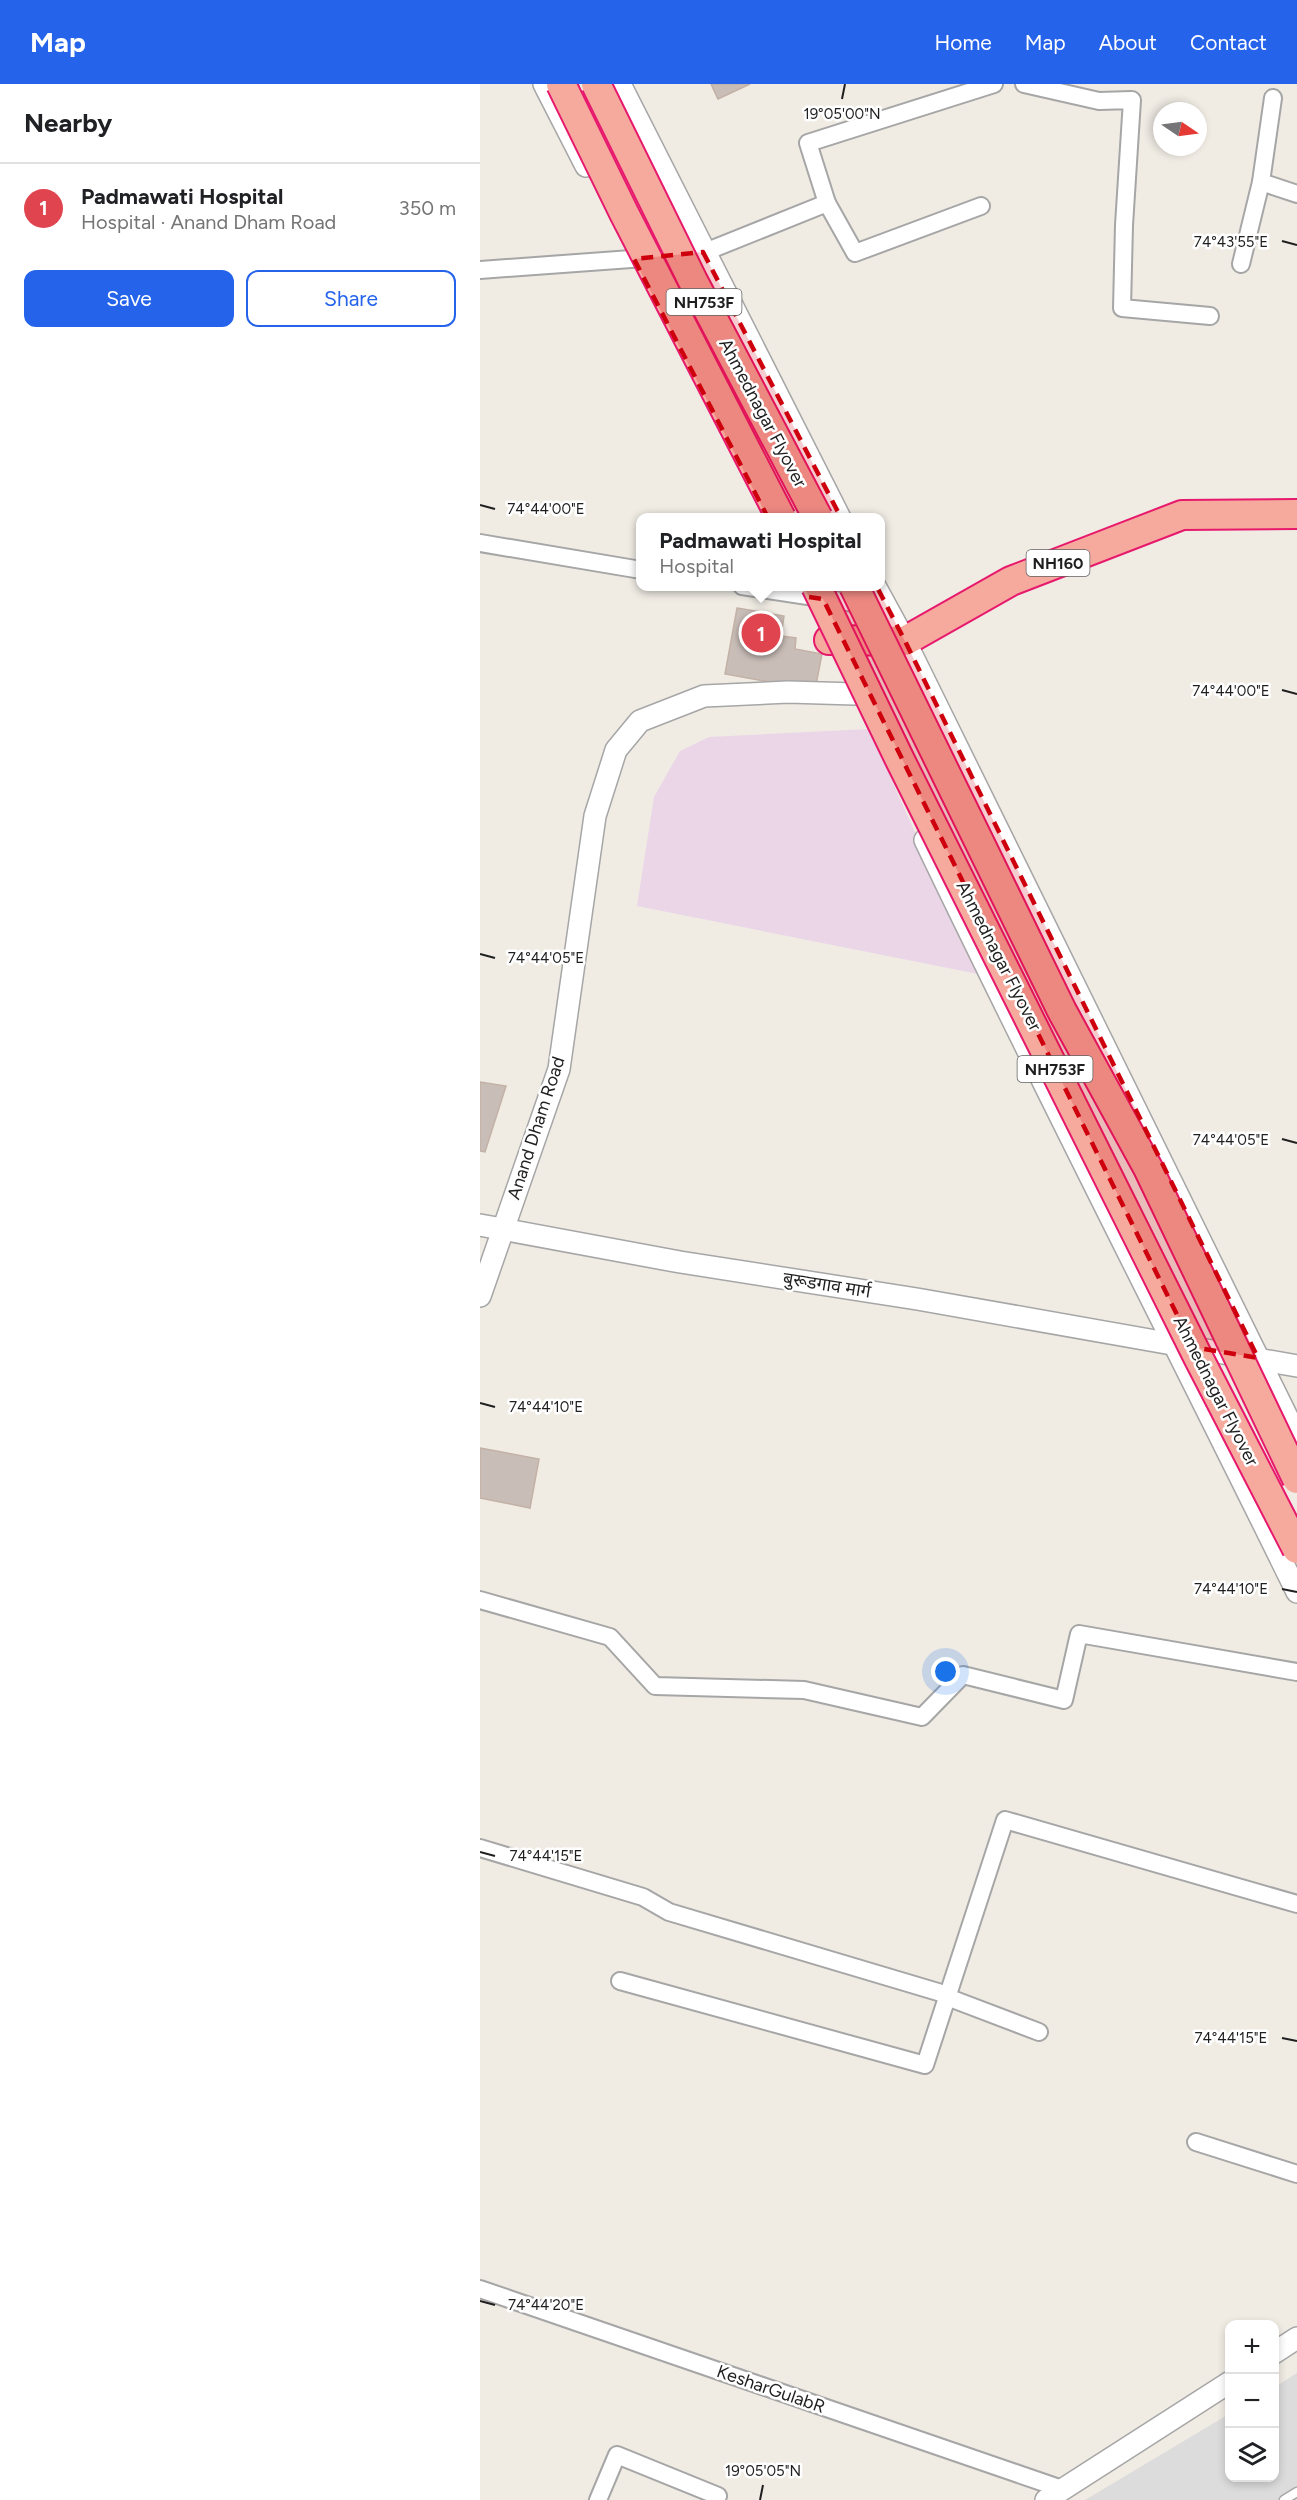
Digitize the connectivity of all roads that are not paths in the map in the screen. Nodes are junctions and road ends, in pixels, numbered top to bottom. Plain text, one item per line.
1 (544, 84) edge
2 (561, 84) edge
3 (596, 84) edge
4 (620, 84) edge
5 (994, 84) edge
6 (1024, 84) edge
7 (1273, 98) dead end
8 (1261, 182) junction
9 (1297, 194) edge
10 (827, 203) junction
11 (981, 206) dead end
12 (704, 252) junction
13 (634, 259) junction
14 (1240, 264) dead end
15 (480, 270) edge
16 (1210, 316) dead end
17 (766, 513) edge
18 (778, 513) edge
19 (815, 513) edge
20 (837, 513) edge
21 (1297, 514) edge
22 (480, 543) edge
23 (636, 569) edge
24 (809, 591) edge
25 (810, 591) edge
26 (813, 591) edge
27 (856, 591) edge
28 (878, 591) edge
29 (886, 608) junction
30 (829, 640) junction
31 (905, 641) junction
32 (855, 694) junction
33 (480, 1225) edge
34 (502, 1229) junction
35 (480, 1296) edge
36 (1175, 1344) junction
37 (1258, 1358) junction
38 (1297, 1366) edge
39 (1297, 1437) edge
40 (1297, 1479) edge
41 (1297, 1550) edge
42 (1297, 1592) edge
43 (480, 1600) edge
44 (1297, 1672) edge
45 (480, 1848) edge
46 (1297, 1904) edge
47 (620, 1981) dead end
48 (948, 1995) junction
49 (1039, 2032) dead end
50 (1196, 2142) dead end
51 (1297, 2174) edge
52 (480, 2289) edge
53 (1297, 2338) edge
54 (1279, 2350) edge
55 (1225, 2385) edge
56 (1297, 2492) edge
57 (1054, 2495) edge
58 (718, 2496) dead end
59 (598, 2500) edge
60 (1284, 2500) edge

1 - 13 street
2 - 18 highway, Ahmednagar Flyover / NH753F, bridge
3 - 19 highway, Ahmednagar Flyover / NH753F, bridge
4 - 12 street
5 - 10 street
6 - 16 street
7 - 8 street
8 - 9 street
8 - 14 street
10 - 11 street
10 - 12 street
12 - 13 street
12 - 20 street
13 - 15 street
13 - 17 street
21 - 31 highway, NH160
22 - 23 street
24 - 30 street
25 - 41 highway, Ahmednagar Flyover / NH753F, bridge
26 - 29 street
27 - 40 highway, Ahmednagar Flyover / NH753F, bridge
28 - 29 street
29 - 31 street
30 - 31 highway, NH160
30 - 32 street
31 - 37 street
32 - 34 street, Anand Dham Road
32 - 36 street
33 - 34 street, बुरूडगाव मार्ग
34 - 35 street, Anand Dham Road
34 - 36 street, बुरूडगाव मार्ग
36 - 37 street, बुरूडगाव मार्ग
36 - 42 street
37 - 38 street, बुरूडगाव मार्ग
37 - 39 street
43 - 44 street
45 - 48 street
46 - 48 street
47 - 48 street
48 - 49 street
50 - 51 street
52 - 57 street, KesharGulabR
53 - 54 street
55 - 57 street
56 - 60 lane
58 - 59 street

